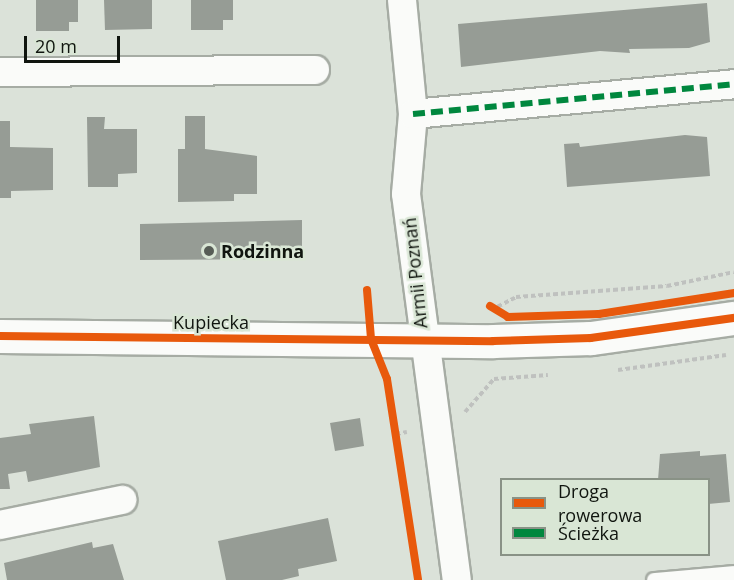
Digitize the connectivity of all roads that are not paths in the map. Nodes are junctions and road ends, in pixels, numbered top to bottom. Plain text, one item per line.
1 (402, 0) edge
2 (315, 70) dead end
3 (0, 72) edge
4 (734, 84) edge
5 (413, 114) junction
6 (734, 318) edge
7 (0, 336) edge
8 (422, 341) junction
9 (122, 500) dead end
10 (0, 525) edge
11 (734, 573) edge
12 (456, 580) edge
13 (654, 580) edge

1 - 5 street, Armii Poznań
2 - 3 street
4 - 5 street
5 - 8 street, Armii Poznań
6 - 8 street, Kupiecka
7 - 8 street, Kupiecka
8 - 12 street, Armii Poznań
9 - 10 street
11 - 13 lane

